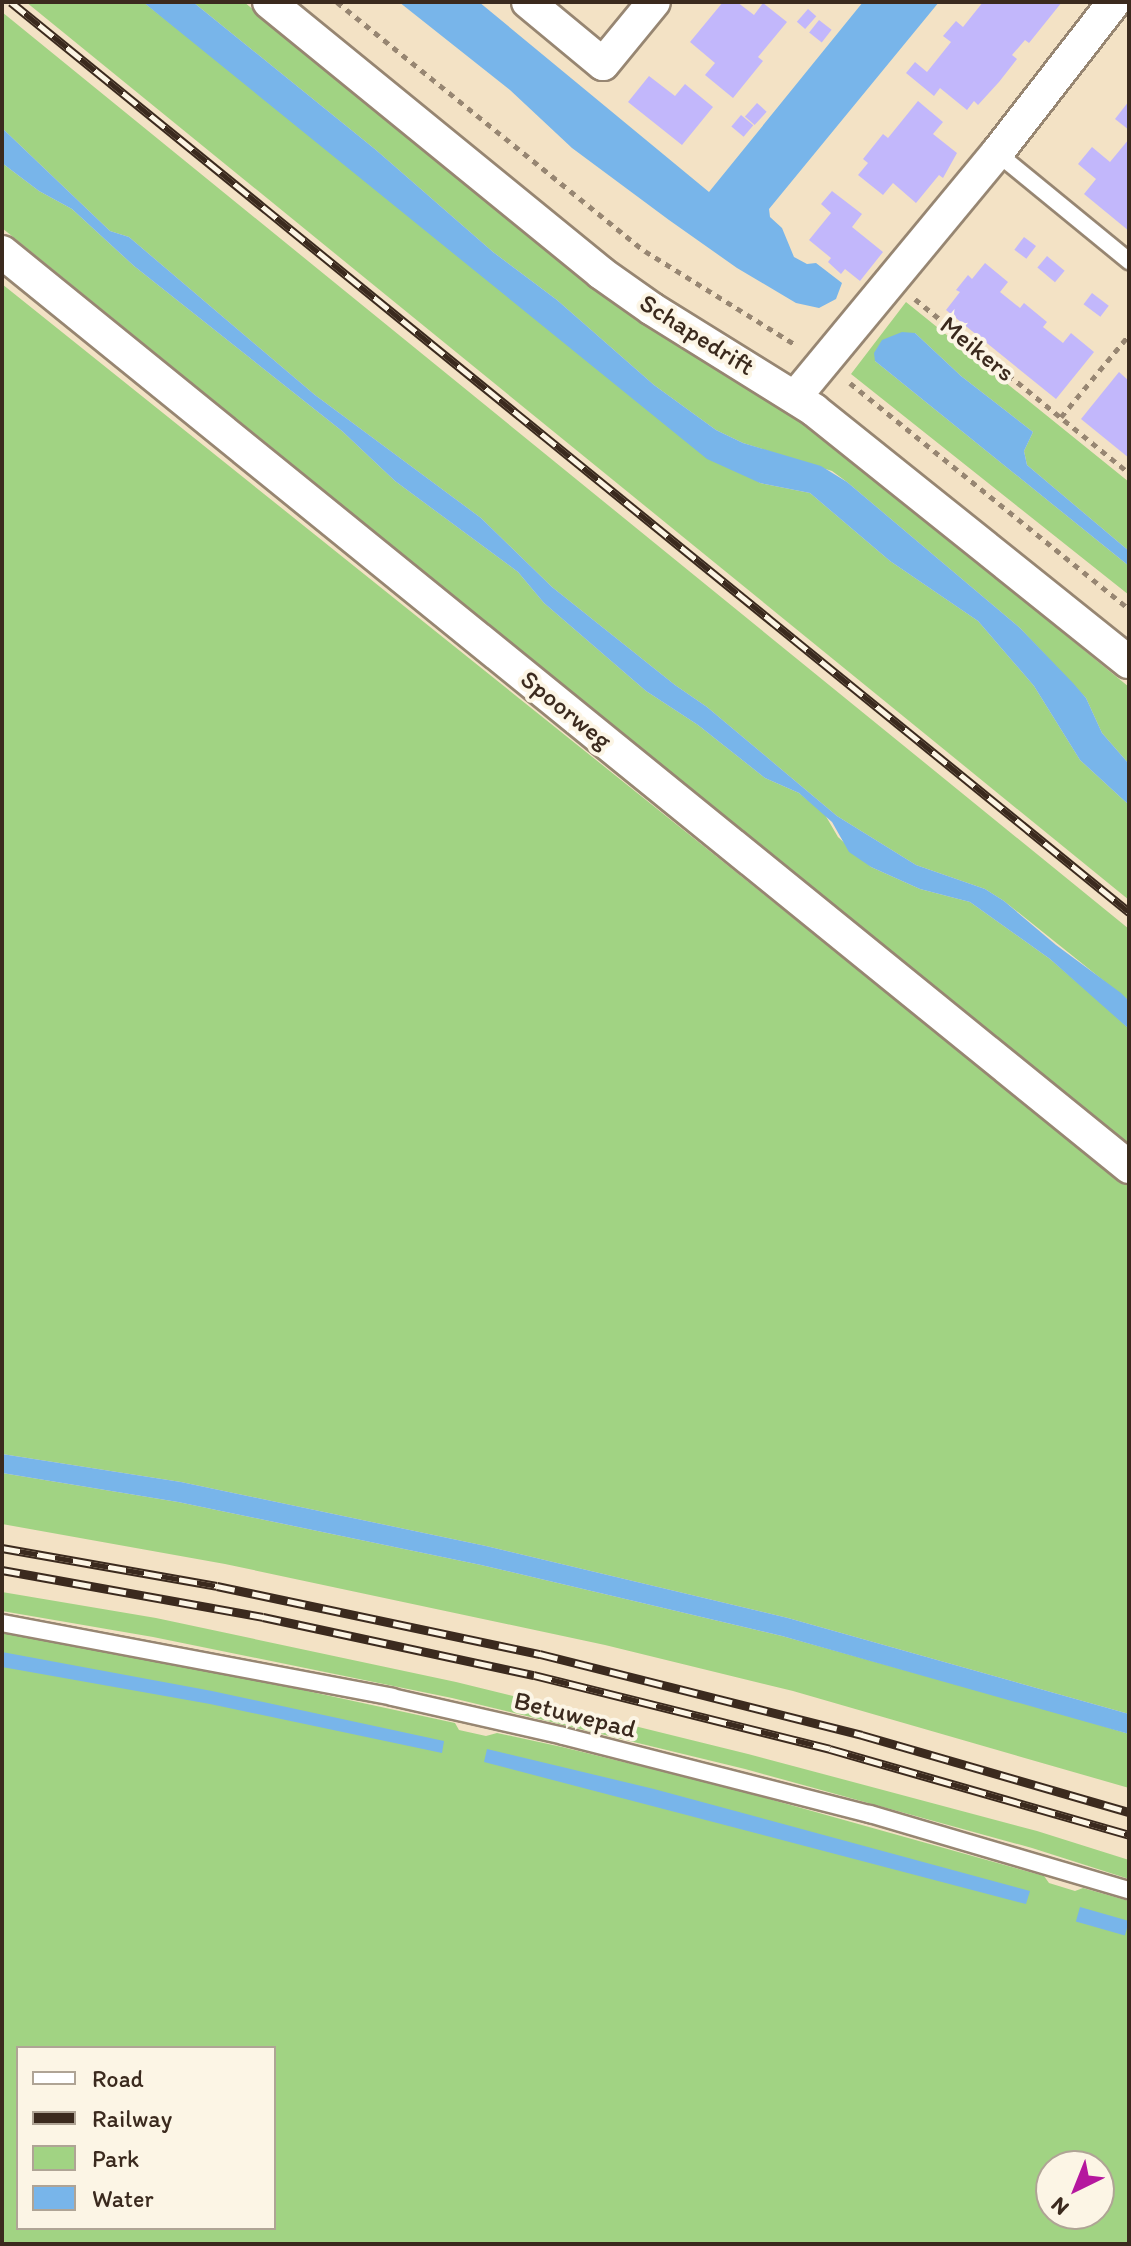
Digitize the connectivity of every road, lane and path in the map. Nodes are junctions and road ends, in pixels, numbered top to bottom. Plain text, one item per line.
1 (269, 2) edge
2 (337, 2) edge
3 (528, 2) edge
4 (654, 2) edge
5 (1114, 2) edge
6 (997, 153) junction
7 (2, 252) edge
8 (1129, 261) edge
9 (892, 280) junction
10 (1129, 335) edge
11 (821, 362) junction
12 (795, 397) junction
13 (1061, 417) junction
14 (1129, 473) edge
15 (1129, 609) edge
16 (1129, 662) edge
17 (1129, 1167) edge
18 (2, 1623) edge
19 (1129, 1890) edge

1 - 12 street, Schapedrift
2 - 11 path, Schapedrift
3 - 4 street
5 - 6 street
6 - 8 lane
6 - 9 street
7 - 17 street, Spoorweg
9 - 11 street
9 - 13 path, Meikers
10 - 13 path
11 - 12 street
11 - 15 path, Schapedrift
12 - 16 street, Schapedrift
13 - 14 path, Meikers
18 - 19 lane, Betuwepad

